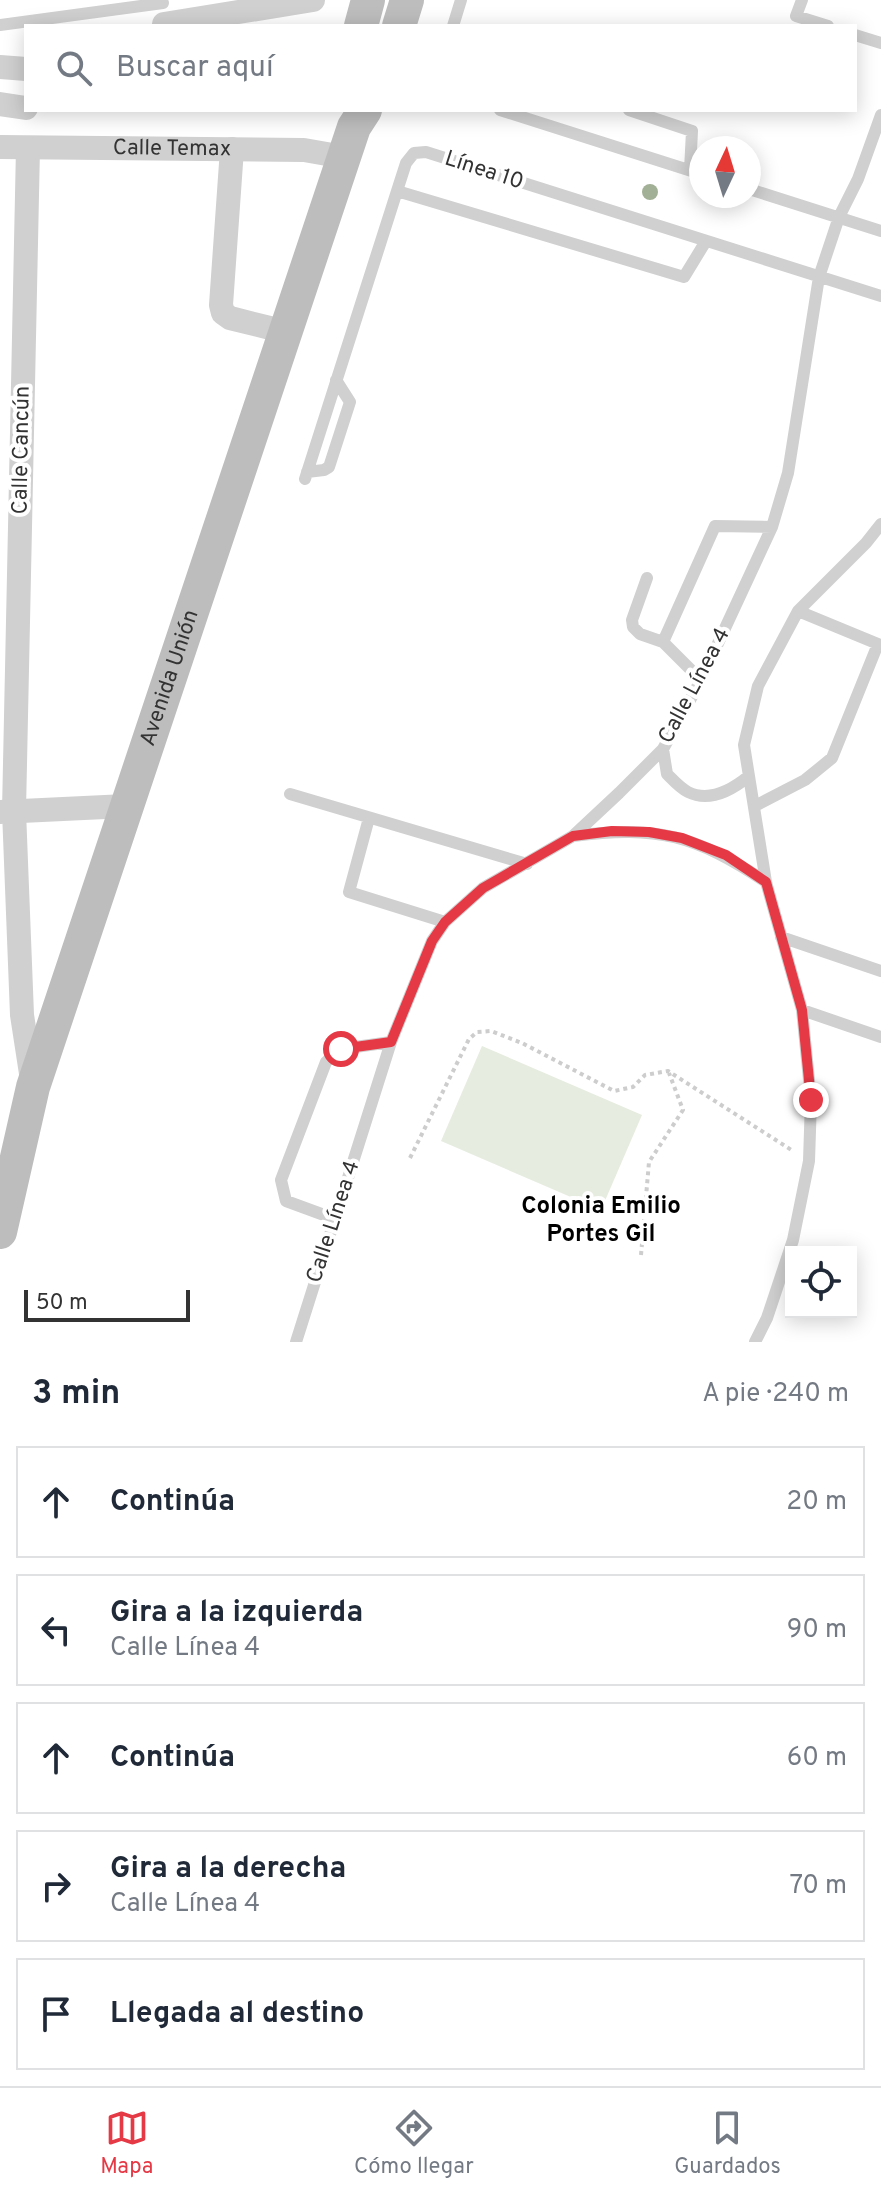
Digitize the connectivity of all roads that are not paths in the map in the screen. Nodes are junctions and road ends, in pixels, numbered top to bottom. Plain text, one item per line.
1 (313, 0) edge
2 (368, 0) edge
3 (407, 0) edge
4 (461, 0) edge
5 (802, 0) edge
6 (164, 13) edge
7 (362, 24) edge
8 (400, 24) edge
9 (454, 24) edge
10 (822, 24) edge
11 (0, 25) edge
12 (857, 36) edge
13 (881, 43) edge
14 (0, 67) edge
15 (24, 69) edge
16 (0, 104) edge
17 (24, 108) edge
18 (506, 112) edge
19 (635, 112) edge
20 (881, 115) edge
21 (354, 126) edge
22 (692, 136) edge
23 (0, 147) edge
24 (28, 148) junction
25 (232, 149) junction
26 (689, 170) edge
27 (397, 191) junction
28 (761, 193) edge
29 (839, 217) junction
30 (881, 231) edge
31 (706, 241) junction
32 (819, 277) junction
33 (881, 296) edge
34 (286, 332) junction
35 (336, 380) junction
36 (881, 524) edge
37 (772, 527) junction
38 (647, 578) dead end
39 (798, 611) junction
40 (663, 642) junction
41 (701, 680) junction
42 (663, 749) junction
43 (749, 776) junction
44 (290, 794) dead end
45 (126, 806) junction
46 (755, 806) junction
47 (7, 812) edge
48 (369, 818) junction
49 (573, 836) junction
50 (527, 864) junction
51 (766, 882) junction
52 (445, 922) junction
53 (781, 937) junction
54 (881, 971) edge
55 (802, 1010) junction
56 (881, 1037) edge
57 (391, 1042) junction
58 (33, 1087) junction
59 (335, 1219) junction
60 (0, 1232) edge
61 (296, 1342) edge
62 (755, 1342) edge

1 - 6 street
2 - 7 street
3 - 8 street
4 - 9 lane
5 - 10 lane
6 - 11 lane
12 - 13 lane
14 - 15 street
16 - 17 street
18 - 26 lane
19 - 22 lane
20 - 29 lane, Calle Línea 4
21 - 25 street, Calle Temax
21 - 34 street, Avenida Unión
23 - 24 street, Calle Temax
24 - 25 street, Calle Temax
24 - 47 street, Calle Cancún
25 - 34 street
27 - 31 lane
27 - 31 lane, Línea 10
27 - 35 lane, Línea 10
28 - 29 lane
29 - 30 lane
29 - 32 lane, Calle Línea 4
31 - 32 lane, Línea 10
32 - 33 lane, Línea 10
32 - 37 lane, Calle Línea 4
34 - 45 street, Avenida Unión
35 - 35 lane, Línea 10
36 - 39 lane
37 - 40 lane
37 - 41 lane, Calle Línea 4
38 - 40 lane
39 - 43 lane
39 - 46 lane
40 - 41 lane
41 - 42 lane, Calle Línea 4
42 - 43 lane
42 - 49 lane, Calle Línea 4
43 - 46 lane
44 - 48 lane
45 - 47 street
45 - 58 street, Avenida Unión
46 - 51 lane
47 - 58 street, Calle Cancún
48 - 50 lane
48 - 52 lane
49 - 50 lane, Calle Línea 4
49 - 51 lane
50 - 52 lane, Calle Línea 4
51 - 53 lane
52 - 57 lane, Calle Línea 4
53 - 54 lane
53 - 55 lane
55 - 56 lane
55 - 62 lane
57 - 59 lane, Calle Línea 4
57 - 59 lane
58 - 60 street, Avenida Unión
59 - 61 lane, Calle Línea 4

